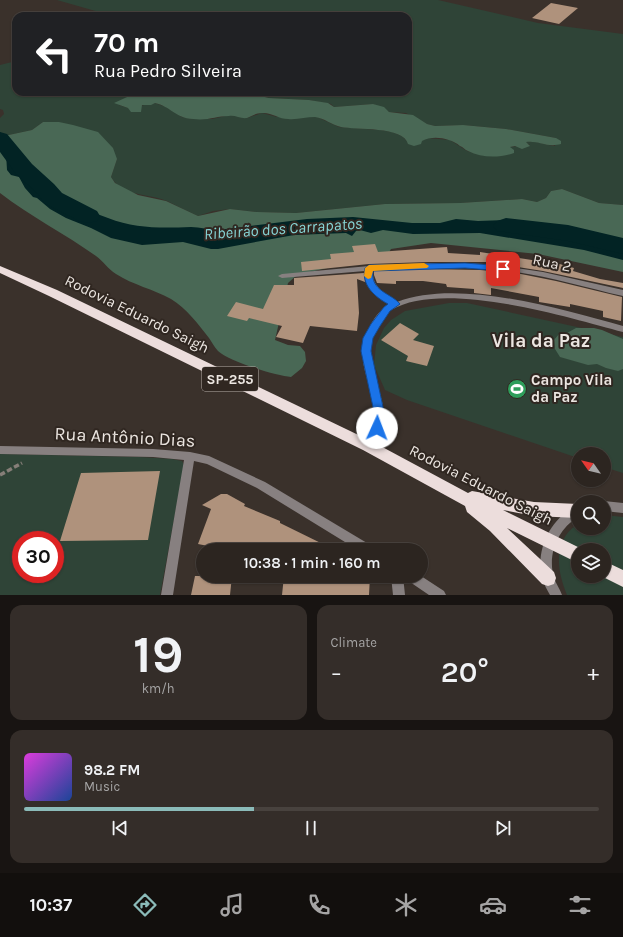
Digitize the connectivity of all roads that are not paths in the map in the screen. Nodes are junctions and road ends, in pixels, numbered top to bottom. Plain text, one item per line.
1 (369, 268) junction
2 (0, 269) edge
3 (282, 276) dead end
4 (623, 293) edge
5 (395, 304) junction
6 (623, 329) edge
7 (368, 446) junction
8 (0, 450) edge
9 (190, 456) junction
10 (457, 495) junction
11 (611, 507) edge
12 (623, 508) edge
13 (571, 511) edge
14 (571, 515) edge
15 (550, 541) junction
16 (356, 543) edge
17 (571, 552) edge
18 (611, 573) edge
19 (548, 578) junction
20 (623, 579) edge
21 (398, 583) edge
22 (422, 583) edge
23 (167, 595) edge
24 (399, 595) edge
25 (440, 595) edge
26 (556, 595) edge

1 - 3 street, Rua 2
1 - 4 street, Rua 2
1 - 5 street
2 - 7 highway, Rodovia Eduardo Saigh / SP-255
5 - 6 street
5 - 7 street
7 - 10 highway, Rodovia Eduardo Saigh / SP-255
8 - 9 street, Rua Antônio Dias
9 - 16 street, Rua Antônio Dias
9 - 23 street
10 - 13 highway
10 - 15 highway, Rodovia Eduardo Saigh / SP-255
10 - 19 highway
11 - 12 street
14 - 15 street
15 - 17 highway, Rodovia Eduardo Saigh / SP-255
15 - 19 street
18 - 20 highway
19 - 26 street
21 - 24 street
22 - 25 street

